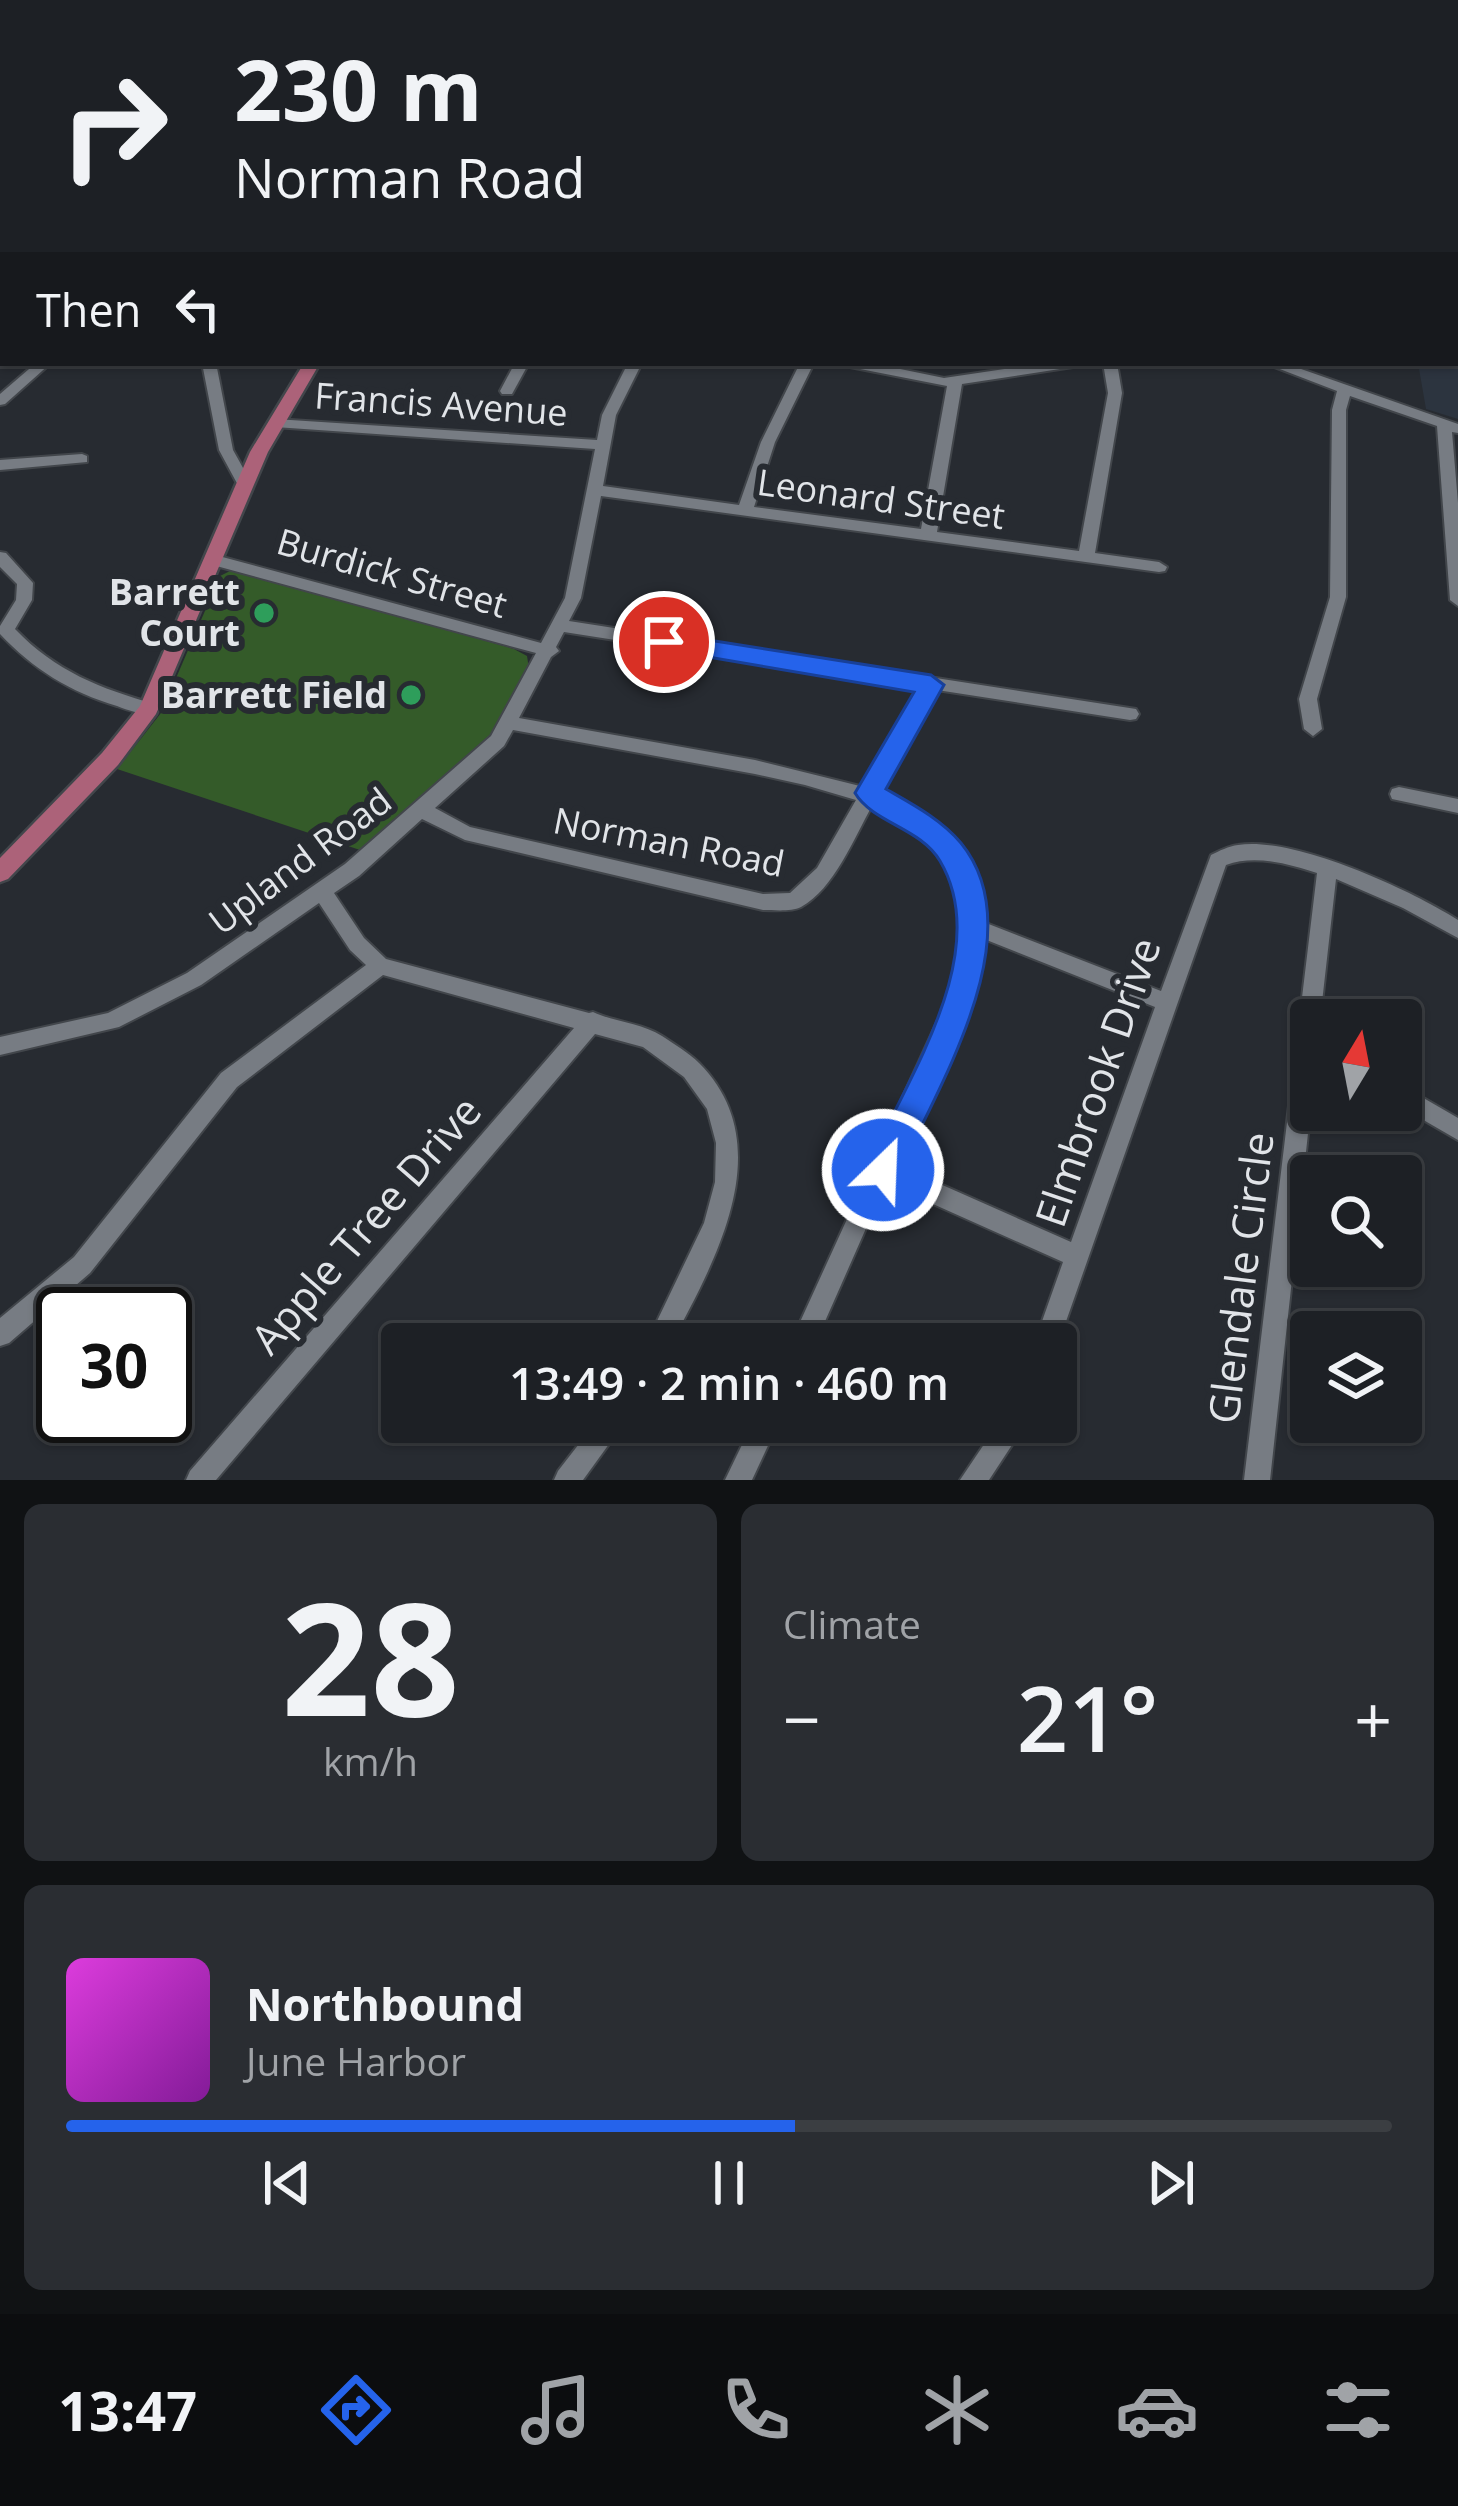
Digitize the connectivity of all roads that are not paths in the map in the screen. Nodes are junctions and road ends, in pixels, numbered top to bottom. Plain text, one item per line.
1 (40, 366) edge
2 (210, 366) edge
3 (310, 366) edge
4 (520, 366) edge
5 (633, 366) edge
6 (806, 366) edge
7 (862, 366) edge
8 (1050, 366) edge
9 (1110, 366) edge
10 (1280, 366) edge
11 (955, 382) junction
12 (1345, 389) junction
13 (506, 391) dead end
14 (1, 399) edge
15 (275, 423) junction
16 (1451, 427) edge
17 (602, 445) junction
18 (82, 460) dead end
19 (0, 465) edge
20 (244, 484) junction
21 (595, 490) junction
22 (745, 510) junction
23 (928, 536) junction
24 (0, 557) edge
25 (1086, 557) junction
26 (215, 560) junction
27 (1159, 567) dead end
28 (1458, 600) edge
29 (562, 626) junction
30 (3, 631) edge
31 (550, 651) junction
32 (931, 685) junction
33 (148, 710) junction
34 (1130, 714) dead end
35 (511, 723) junction
36 (1313, 729) dead end
37 (869, 793) junction
38 (1399, 794) dead end
39 (1458, 806) edge
40 (424, 811) junction
41 (1327, 871) junction
42 (0, 873) edge
43 (322, 892) junction
44 (976, 927) junction
45 (1458, 930) edge
46 (380, 966) junction
47 (1315, 999) edge
48 (1167, 1002) junction
49 (593, 1021) junction
50 (0, 1046) edge
51 (1422, 1108) edge
52 (1458, 1130) edge
53 (1300, 1131) edge
54 (883, 1170) junction
55 (1078, 1257) junction
56 (669, 1323) edge
57 (812, 1323) edge
58 (1054, 1323) edge
59 (0, 1334) edge
60 (595, 1443) edge
61 (756, 1443) edge
62 (999, 1443) edge
63 (199, 1480) edge
64 (566, 1480) edge
65 (739, 1480) edge
66 (973, 1480) edge
67 (1257, 1480) edge

1 - 14 street
2 - 20 street
3 - 15 main road
4 - 13 street
5 - 17 street, Upland Road
6 - 22 street
7 - 11 street
8 - 11 street
9 - 25 street
10 - 12 street
11 - 23 street
12 - 16 street
12 - 36 street
15 - 17 street, Francis Avenue
15 - 20 main road
16 - 28 street
17 - 21 street, Upland Road
18 - 19 street
20 - 26 main road
21 - 22 street, Leonard Street
21 - 29 street, Upland Road
22 - 23 street, Leonard Street
23 - 25 street, Leonard Street
24 - 30 street
25 - 27 street, Leonard Street
26 - 31 street, Burdick Street
26 - 33 main road
29 - 31 street, Upland Road
29 - 32 street
30 - 33 street
31 - 35 street, Upland Road
32 - 34 street
32 - 37 street, Norman Road
33 - 42 main road
35 - 37 street
35 - 40 street, Upland Road
37 - 40 street, Norman Road
37 - 44 street
38 - 39 street
40 - 43 street, Upland Road
41 - 45 street
41 - 47 street, Glendale Circle
41 - 48 street, Elmbrook Drive
43 - 46 street
43 - 50 street, Upland Road
44 - 48 street
44 - 54 street
46 - 49 street
46 - 59 street
48 - 55 street, Elmbrook Drive
49 - 56 street
49 - 63 street, Apple Tree Drive
51 - 52 street
53 - 67 street, Glendale Circle
54 - 55 street
54 - 57 street
55 - 58 street, Elmbrook Drive
60 - 64 street
61 - 65 street
62 - 66 street

